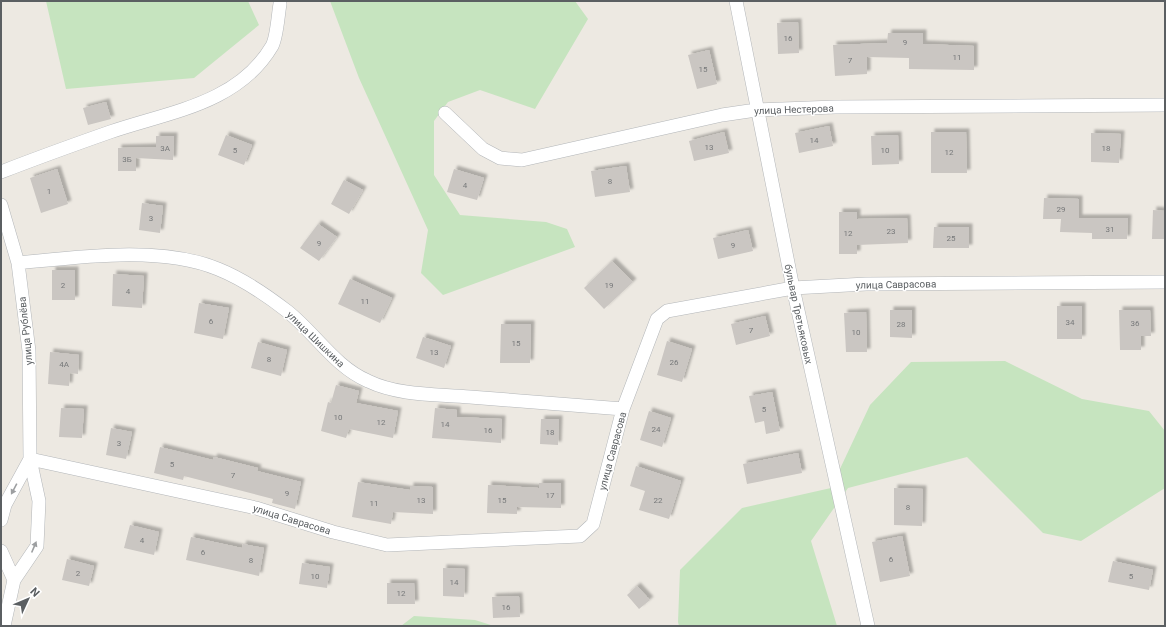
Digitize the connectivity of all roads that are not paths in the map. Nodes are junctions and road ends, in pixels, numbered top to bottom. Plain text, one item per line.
1 (736, 1) edge
2 (280, 4) dead end
3 (1165, 105) edge
4 (756, 110) junction
5 (445, 114) dead end
6 (1, 172) edge
7 (1, 205) edge
8 (18, 264) junction
9 (1165, 282) edge
10 (793, 288) junction
11 (623, 409) junction
12 (30, 459) junction
13 (1, 520) edge
14 (1, 551) edge
15 (14, 580) junction
16 (4, 626) edge
17 (868, 626) edge

1 - 4 street, бульвар Третьяковых
2 - 6 street
3 - 4 street, улица Нестерова
4 - 5 street, улица Нестерова
4 - 10 street, бульвар Третьяковых
7 - 8 street, улица Рублёва
8 - 11 street, улица Шишкина
8 - 12 street, улица Рублёва
9 - 10 street, улица Саврасова
10 - 11 street, улица Саврасова
10 - 17 street, бульвар Третьяковых
11 - 12 street, улица Саврасова
12 -> 13 street
15 -> 12 street, улица Рублёва
14 - 15 street
15 - 16 street

